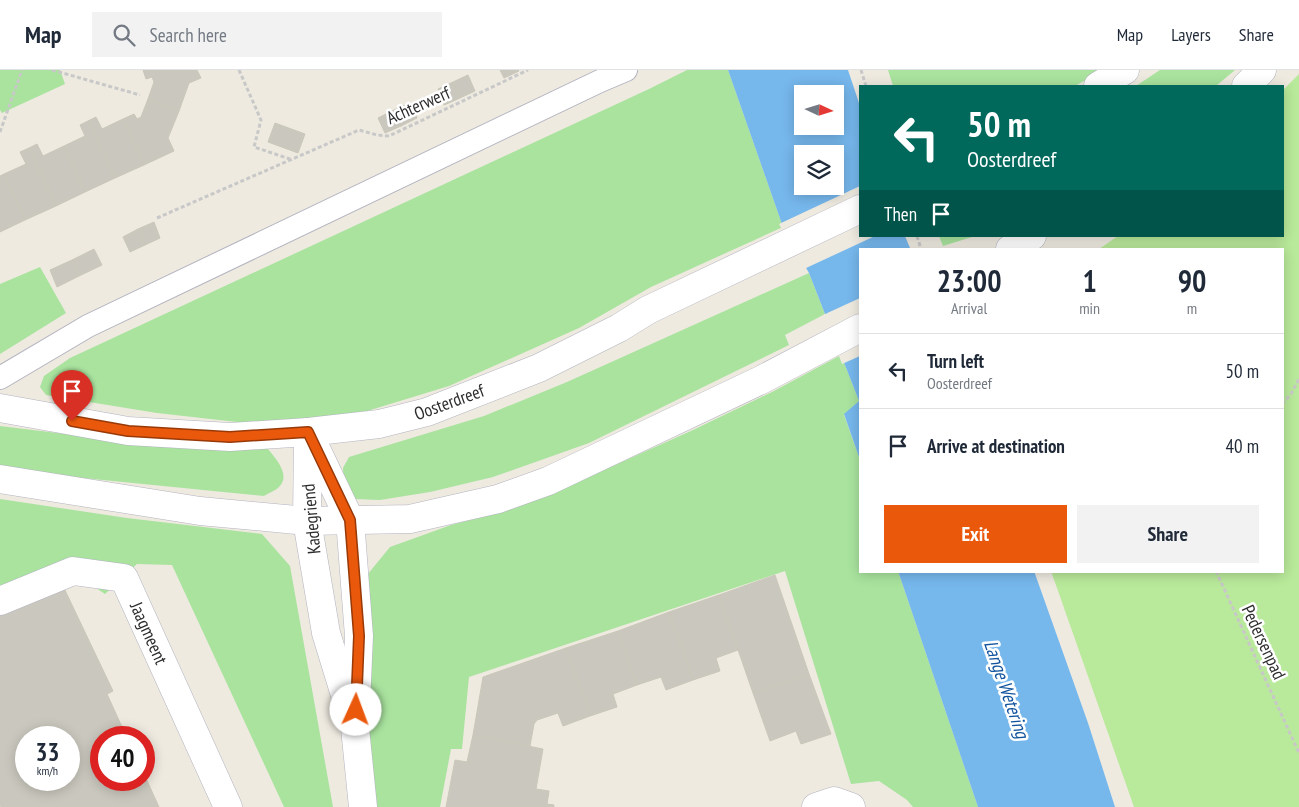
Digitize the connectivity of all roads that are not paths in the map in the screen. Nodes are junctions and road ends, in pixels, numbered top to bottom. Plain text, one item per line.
1 (626, 70) edge
2 (1125, 70) edge
3 (1262, 70) edge
4 (1100, 85) edge
5 (1247, 85) edge
6 (859, 209) edge
7 (859, 329) edge
8 (0, 378) edge
9 (0, 408) edge
10 (308, 432) junction
11 (0, 479) edge
12 (350, 520) junction
13 (307, 521) junction
14 (0, 601) edge
15 (355, 728) junction
16 (228, 807) edge
17 (364, 807) edge
18 (816, 807) edge
19 (851, 807) edge

1 - 8 lane
2 - 4 main road
3 - 5 main road
6 - 10 main road, Oosterdreef
7 - 12 main road
9 - 10 main road, Oosterdreef
10 - 12 main road, Kadegriend
10 - 13 main road, Kadegriend
11 - 13 main road
12 - 13 main road
12 - 15 main road, Kadegriend
13 - 15 main road, Kadegriend
14 - 16 main road, Jaagmeent
15 - 17 main road, Kadegriend
18 - 19 main road

